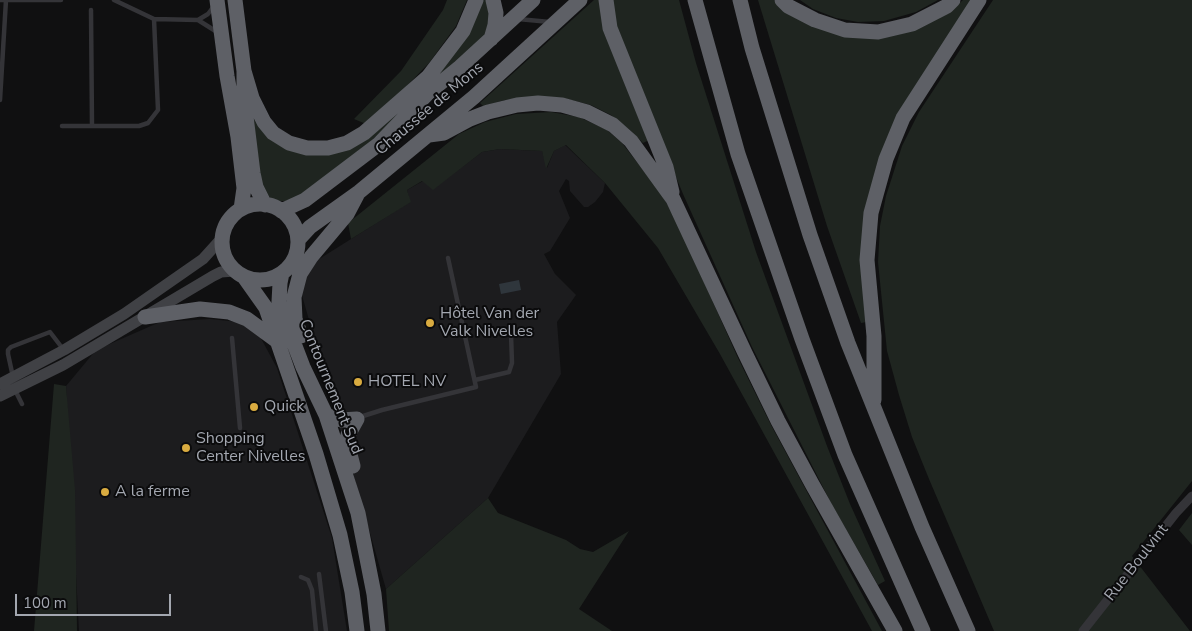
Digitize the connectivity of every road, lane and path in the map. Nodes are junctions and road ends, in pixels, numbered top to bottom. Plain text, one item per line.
1 (0, 0) edge
2 (6, 0) edge
3 (61, 0) edge
4 (114, 0) edge
5 (235, 0) edge
6 (476, 0) edge
7 (493, 0) edge
8 (533, 0) edge
9 (580, 0) edge
10 (606, 0) edge
11 (695, 0) edge
12 (740, 0) edge
13 (782, 0) edge
14 (953, 0) edge
15 (979, 0) edge
16 (217, 1) edge
17 (91, 10) dead end
18 (514, 18) junction
19 (154, 19) junction
20 (198, 20) junction
21 (556, 22) junction
22 (222, 36) junction
23 (491, 39) junction
24 (244, 71) junction
25 (0, 100) edge
26 (62, 126) dead end
27 (92, 126) junction
28 (428, 135) junction
29 (359, 192) junction
30 (673, 199) junction
31 (265, 205) junction
32 (241, 209) junction
33 (281, 211) junction
34 (222, 238) junction
35 (298, 240) junction
36 (448, 258) dead end
37 (282, 273) junction
38 (240, 274) junction
39 (145, 317) junction
40 (532, 330) dead end
41 (232, 338) dead end
42 (277, 342) junction
43 (64, 350) junction
44 (475, 380) junction
45 (14, 383) junction
46 (0, 384) edge
47 (0, 396) edge
48 (22, 404) dead end
49 (874, 409) junction
50 (326, 415) junction
51 (357, 419) junction
52 (240, 428) dead end
53 (1192, 496) edge
54 (358, 513) junction
55 (319, 574) dead end
56 (301, 577) dead end
57 (316, 631) edge
58 (326, 631) edge
59 (357, 631) edge
60 (378, 631) edge
61 (895, 631) edge
62 (923, 631) edge
63 (968, 631) edge
64 (1083, 631) edge

1 - 2 lane
2 - 3 lane
2 - 25 lane
4 - 19 lane
5 - 24 highway
6 - 24 highway
7 - 23 highway
8 - 18 highway, Chaussée de Mons
9 - 21 highway, Chaussée de Mons
10 - 30 highway
11 - 62 highway
12 - 49 highway
13 - 14 highway
15 - 49 highway
16 - 20 lane
16 - 22 highway
17 - 27 lane
18 - 21 lane
18 - 23 highway, Chaussée de Mons
19 - 20 lane
19 - 27 lane
20 - 22 lane
21 - 28 highway, Chaussée de Mons
22 - 32 highway
23 - 33 highway, Chaussée de Mons
24 - 31 highway
26 - 27 lane
28 - 29 highway, Chaussée de Mons
28 - 30 highway
29 - 35 highway, Chaussée de Mons
29 - 50 highway
30 - 61 highway
31 - 32 highway
31 - 33 highway
32 - 34 highway
33 - 35 highway
34 - 38 highway
34 - 43 main road
35 - 37 highway
36 - 44 lane
37 - 38 highway
37 - 50 highway, Contournement Sud
38 - 39 main road
38 - 42 highway, Contournement Sud
39 - 42 highway
39 - 45 main road
40 - 44 lane
41 - 52 lane
42 - 59 highway, Contournement Sud
43 - 45 main road
43 - 45 lane
44 - 51 lane
45 - 46 main road
45 - 47 main road
45 - 48 lane
49 - 63 highway
50 - 51 highway
50 - 54 highway, Contournement Sud
51 - 54 highway
53 - 64 street, Rue Boulvint
54 - 60 highway, Contournement Sud
55 - 58 lane
56 - 57 lane

